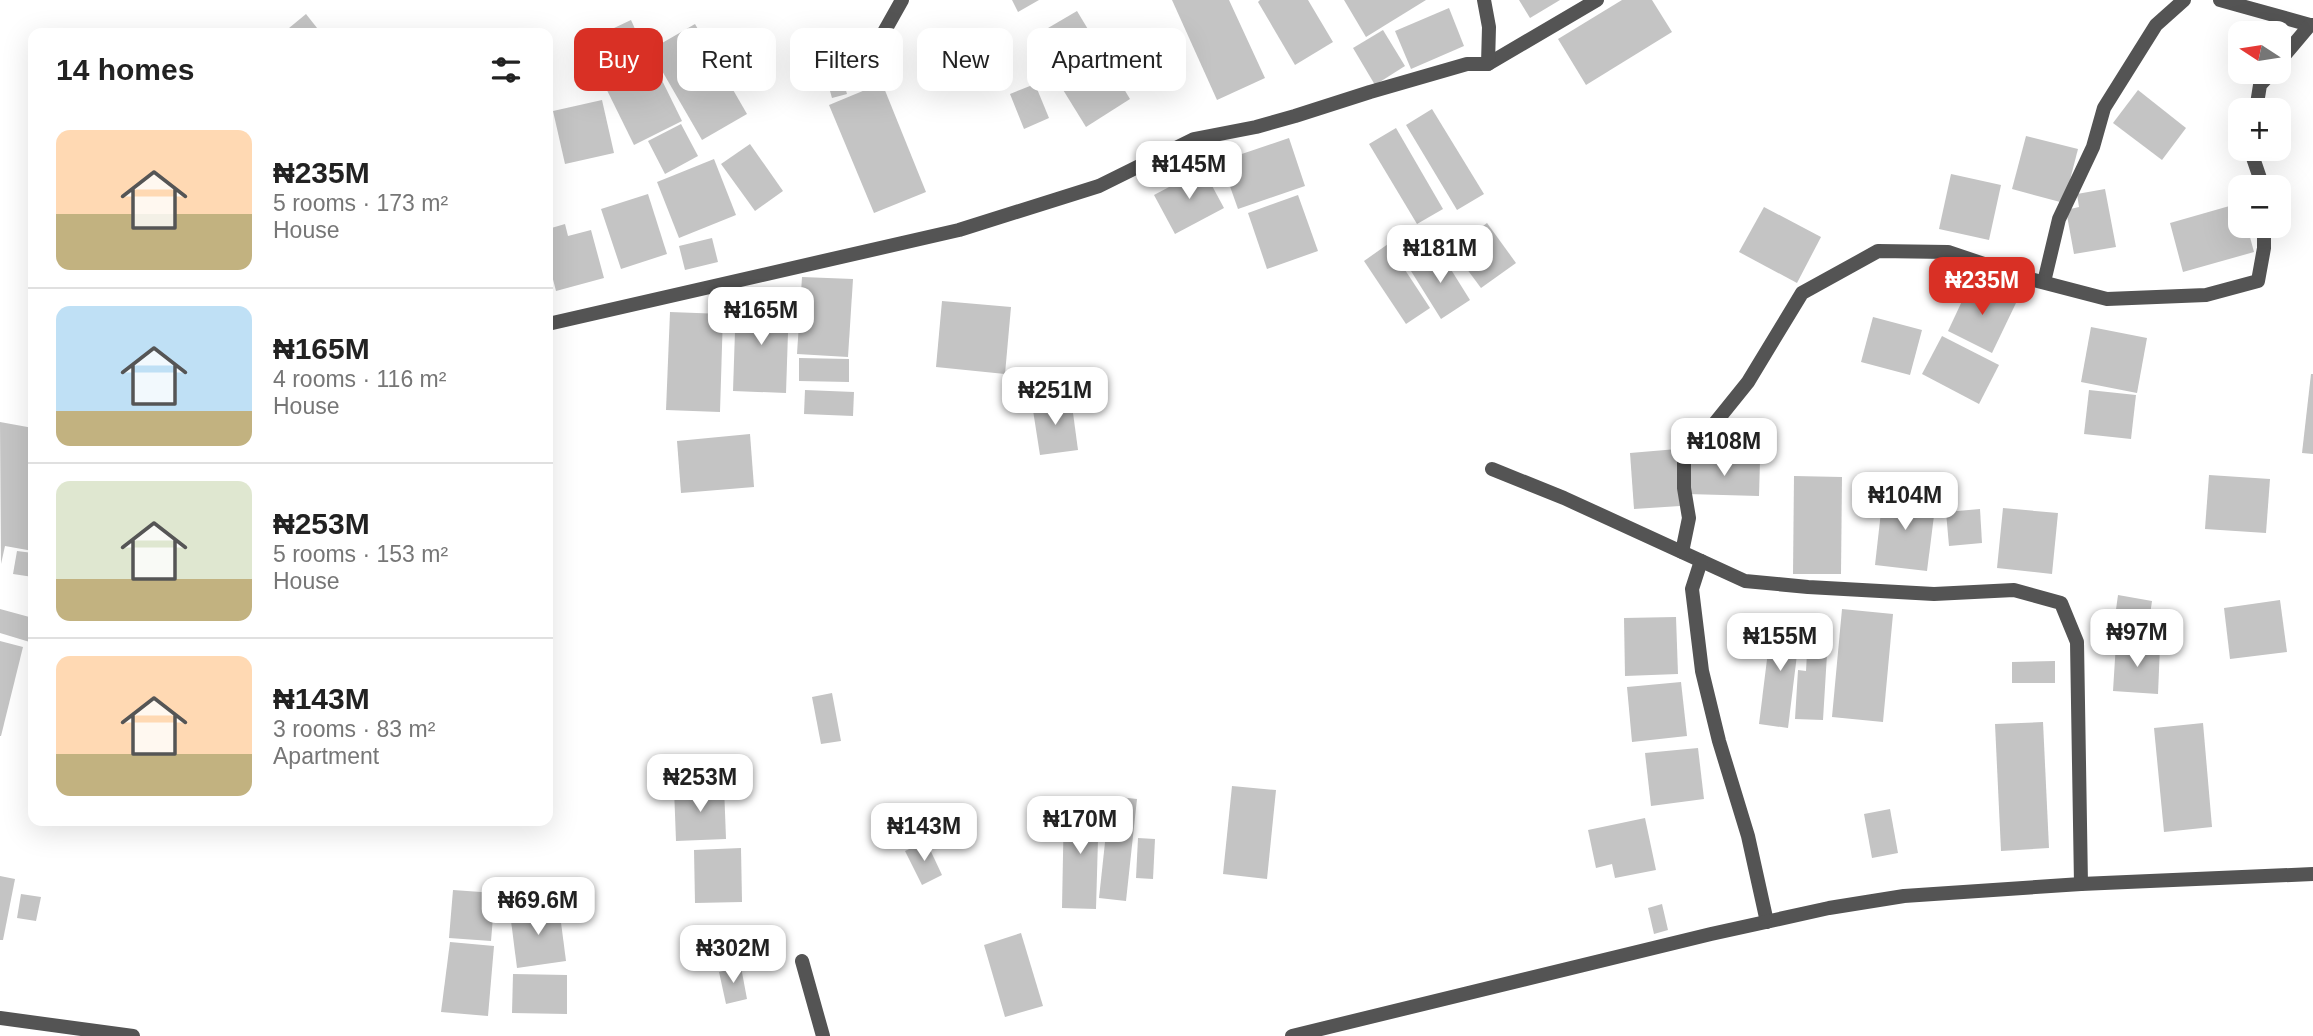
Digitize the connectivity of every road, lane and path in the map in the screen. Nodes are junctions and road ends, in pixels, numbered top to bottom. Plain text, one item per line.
1 (902, 0) edge
2 (1484, 0) edge
3 (1597, 0) edge
4 (2184, 0) edge
5 (2220, 0) edge
6 (2311, 25) edge
7 (886, 28) edge
8 (2291, 48) edge
9 (1488, 64) junction
10 (2264, 238) edge
11 (2044, 282) junction
12 (553, 323) edge
13 (1492, 469) dead end
14 (1682, 552) junction
15 (1701, 561) junction
16 (2313, 874) edge
17 (2081, 884) junction
18 (1767, 922) junction
19 (802, 961) dead end
20 (0, 1018) edge
21 (133, 1036) edge
22 (823, 1036) edge
23 (1292, 1036) edge

1 - 7 street
2 - 9 street
3 - 9 street
4 - 11 street
5 - 6 street
6 - 8 street
9 - 12 street
10 - 11 street
11 - 14 street
13 - 14 street
14 - 15 street
15 - 17 street
15 - 18 street
16 - 17 street
17 - 18 street
18 - 23 street
19 - 22 street
20 - 21 street

